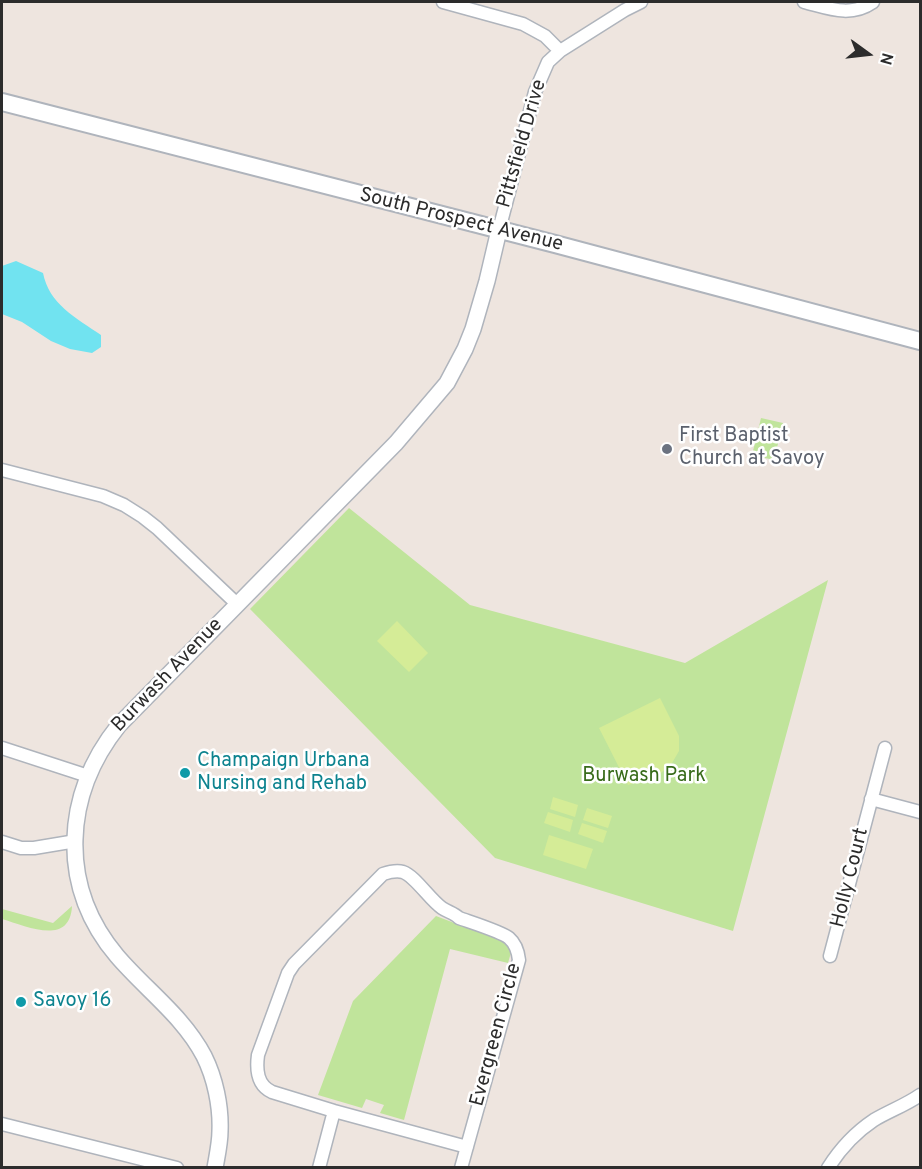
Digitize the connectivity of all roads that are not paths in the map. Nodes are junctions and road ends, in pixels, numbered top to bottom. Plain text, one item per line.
1 (443, 2) edge
2 (641, 2) edge
3 (804, 2) edge
4 (873, 2) edge
5 (622, 6) edge
6 (560, 51) junction
7 (2, 102) edge
8 (499, 230) junction
9 (921, 341) edge
10 (2, 470) edge
11 (237, 604) junction
12 (2, 748) edge
13 (885, 748) dead end
14 (88, 776) junction
15 (871, 799) junction
16 (921, 812) edge
17 (76, 841) junction
18 (2, 842) edge
19 (830, 957) dead end
20 (921, 1095) edge
21 (334, 1111) junction
22 (2, 1124) edge
23 (467, 1147) junction
24 (177, 1167) edge
25 (215, 1167) edge
26 (320, 1167) edge
27 (461, 1167) edge
28 (828, 1167) edge

1 - 6 street
2 - 5 street, Pittsfield Drive
3 - 4 street
5 - 6 street, Pittsfield Drive
6 - 8 street, Pittsfield Drive
7 - 8 main road, South Prospect Avenue
8 - 9 main road, South Prospect Avenue
8 - 11 street, Burwash Avenue
10 - 11 street
11 - 14 street, Burwash Avenue
12 - 14 street
13 - 15 street, Holly Court
14 - 17 street, Burwash Avenue
15 - 16 street
15 - 19 street, Holly Court
17 - 18 street
17 - 25 street, Burwash Avenue
20 - 28 street
21 - 23 street, Evergreen Circle
21 - 23 street, Evergreen Circle
21 - 26 street
22 - 24 street
23 - 27 street, Evergreen Circle

